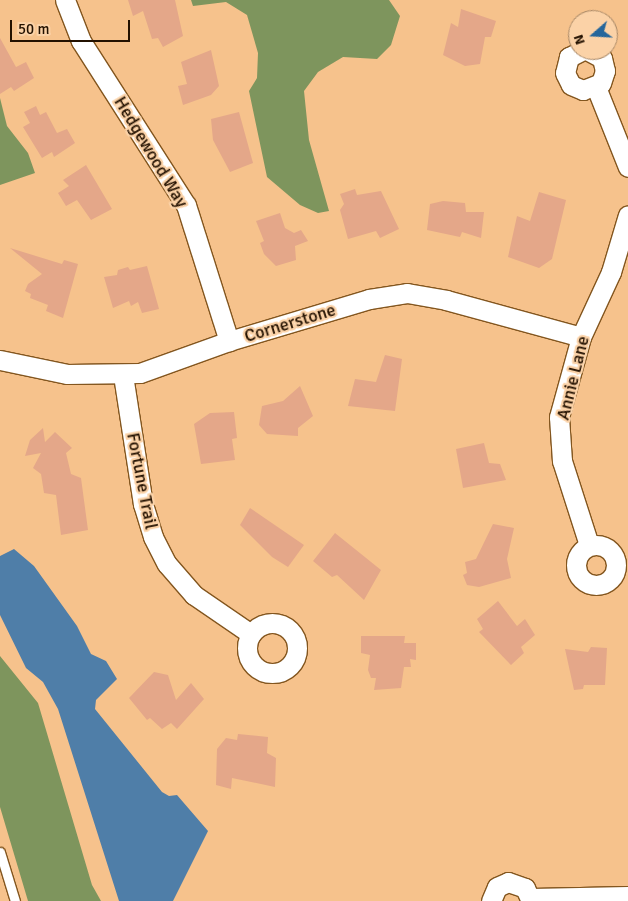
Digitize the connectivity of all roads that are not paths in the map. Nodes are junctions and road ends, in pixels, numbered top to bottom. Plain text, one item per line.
1 (65, 0) edge
2 (568, 60) edge
3 (601, 60) edge
4 (596, 87) junction
5 (628, 167) edge
6 (628, 215) edge
7 (581, 337) junction
8 (229, 341) junction
9 (0, 360) edge
10 (123, 375) junction
11 (590, 545) dead end
12 (251, 634) dead end
13 (0, 852) edge
14 (628, 896) edge
15 (531, 900) edge
16 (15, 901) edge
17 (491, 901) edge

1 - 8 street, Hedgewood Way
2 - 4 street
3 - 4 street
4 - 5 street
6 - 7 street, Annie Lane
7 - 8 street, Cornerstone
7 - 11 street, Annie Lane
8 - 10 street, Cornerstone
9 - 10 street, Cornerstone
10 - 12 street, Fortune Trail
13 - 16 lane
14 - 15 street
15 - 17 street

